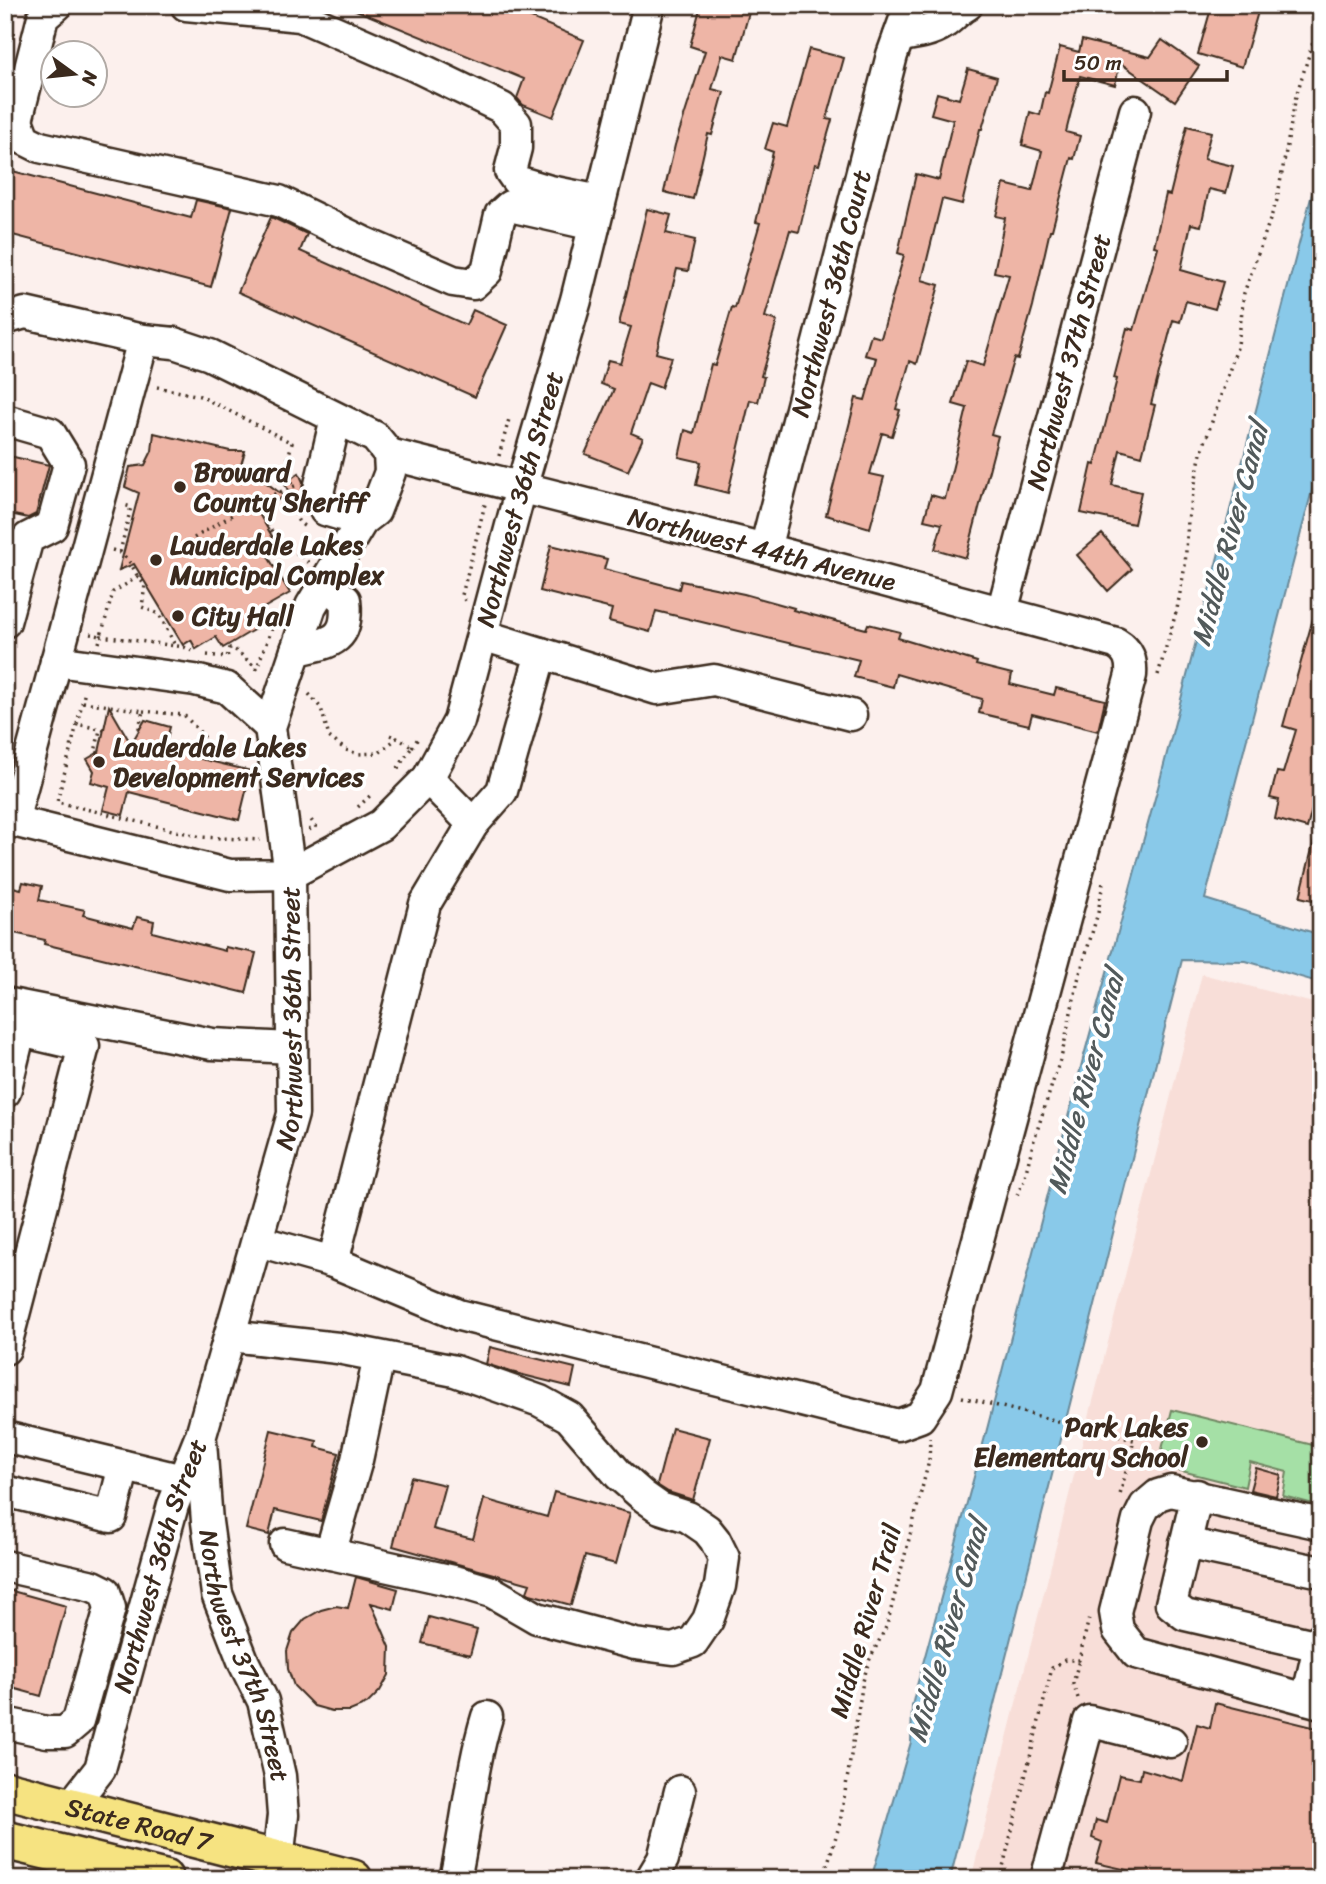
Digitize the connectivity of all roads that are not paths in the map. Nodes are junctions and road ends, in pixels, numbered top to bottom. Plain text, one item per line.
1 (57, 5) edge
2 (186, 5) edge
3 (649, 5) edge
4 (910, 5) edge
5 (960, 7) edge
6 (899, 36) junction
7 (1135, 111) dead end
8 (513, 194) junction
9 (597, 213) junction
10 (5, 319) edge
11 (143, 340) junction
12 (336, 418) junction
13 (5, 420) edge
14 (389, 454) junction
15 (520, 488) junction
16 (362, 521) junction
17 (17, 535) edge
18 (765, 549) junction
19 (1003, 612) junction
20 (5, 622) edge
21 (482, 635) junction
22 (541, 653) junction
23 (56, 661) junction
24 (851, 715) dead end
25 (270, 727) junction
26 (428, 778) junction
27 (9, 820) edge
28 (473, 824) junction
29 (290, 874) junction
30 (5, 1003) edge
31 (292, 1048) junction
32 (5, 1092) edge
33 (258, 1241) junction
34 (333, 1262) junction
35 (230, 1336) junction
36 (5, 1349) edge
37 (379, 1357) junction
38 (201, 1435) junction
39 (5, 1437) edge
40 (124, 1466) junction
41 (183, 1480) junction
42 (5, 1491) edge
43 (1197, 1495) junction
44 (1321, 1524) edge
45 (1185, 1543) junction
46 (285, 1544) dead end
47 (330, 1554) junction
48 (5, 1566) edge
49 (1321, 1572) edge
50 (1320, 1642) edge
51 (1314, 1701) edge
52 (487, 1717) dead end
53 (5, 1723) edge
54 (1171, 1742) dead end
55 (5, 1790) edge
56 (680, 1791) dead end
57 (71, 1807) junction
58 (5, 1840) edge
59 (278, 1869) edge
60 (111, 1872) edge
61 (164, 1879) edge
62 (353, 1879) edge
63 (455, 1879) edge
64 (651, 1879) edge
65 (1046, 1879) edge

1 - 8 street
2 - 8 street
3 - 9 street, Northwest 36th Street
4 - 6 street, Northwest 36th Court
5 - 6 street
6 - 18 street, Northwest 36th Court
7 - 19 street, Northwest 37th Street
8 - 9 street
9 - 15 street, Northwest 36th Street
10 - 11 street
11 - 12 street
11 - 23 street
12 - 14 street
12 - 16 street
13 - 17 street
14 - 15 street, Northwest 44th Avenue
14 - 16 street
15 - 18 street, Northwest 44th Avenue
15 - 21 street, Northwest 36th Street
16 - 25 street
17 - 20 street
18 - 19 street, Northwest 44th Avenue
19 - 34 street, Northwest 44th Avenue
21 - 22 street
21 - 26 street, Northwest 36th Street
22 - 24 street
22 - 28 street
23 - 25 street
23 - 27 street
25 - 29 street
26 - 28 street
26 - 29 street, Northwest 36th Street
27 - 29 street
28 - 34 street
29 - 31 street, Northwest 36th Street
30 - 31 street
31 - 33 street, Northwest 36th Street
32 - 36 street
33 - 34 street
33 - 35 street, Northwest 36th Street
35 - 37 street
35 - 38 street, Northwest 36th Street
37 - 47 street
37 - 47 street
38 - 41 street, Northwest 36th Street
38 - 59 street, Northwest 37th Street
39 - 40 street
40 - 41 street
40 - 42 street
41 - 57 street, Northwest 36th Street
43 - 44 street
43 - 45 street
43 - 51 street
45 - 49 street
45 - 50 street
46 - 47 street
48 - 53 street
50 - 51 street
52 - 63 street
54 - 65 street
55 - 57 main road, State Road 7
56 - 64 street
57 - 59 main road, State Road 7
58 - 60 main road, State Road 7
59 - 62 main road, State Road 7
60 - 61 main road, State Road 7

